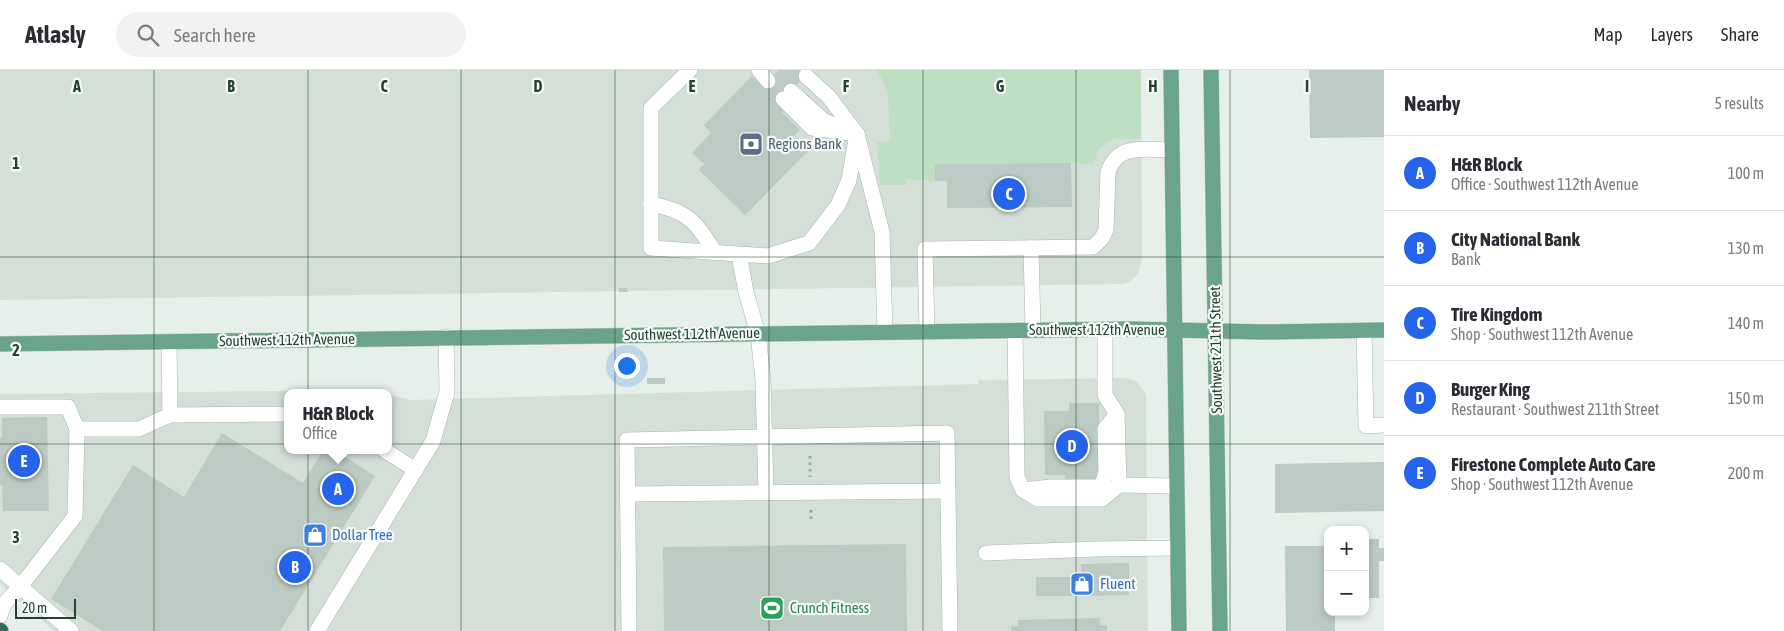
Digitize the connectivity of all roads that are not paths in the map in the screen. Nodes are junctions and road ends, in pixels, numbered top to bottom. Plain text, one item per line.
1 (690, 70) edge
2 (1171, 70) edge
3 (1212, 70) edge
4 (856, 134) junction
5 (1172, 150) junction
6 (651, 204) junction
7 (1031, 248) junction
8 (715, 253) junction
9 (739, 255) junction
10 (1105, 329) junction
11 (1174, 329) junction
12 (1033, 330) junction
13 (1364, 330) junction
14 (1384, 330) edge
15 (1015, 331) junction
16 (1215, 331) junction
17 (885, 332) junction
18 (927, 332) junction
19 (758, 334) junction
20 (446, 337) junction
21 (170, 341) junction
22 (0, 344) edge
23 (0, 407) edge
24 (284, 414) edge
25 (1116, 414) junction
26 (170, 415) junction
27 (1384, 425) edge
28 (77, 429) junction
29 (765, 438) junction
30 (390, 454) edge
31 (416, 470) junction
32 (1119, 485) junction
33 (1177, 486) junction
34 (1023, 490) junction
35 (948, 491) junction
36 (766, 492) junction
37 (627, 494) junction
38 (1178, 548) junction
39 (986, 553) dead end
40 (0, 569) edge
41 (20, 587) junction
42 (0, 616) edge
43 (71, 631) edge
44 (317, 631) edge
45 (629, 631) edge
46 (950, 631) edge
47 (1179, 631) edge
48 (1220, 631) edge

1 - 6 lane
2 - 5 main road
3 - 16 main road, Southwest 211th Street
4 - 4 lane
4 - 9 lane
4 - 17 lane
5 - 7 lane
5 - 11 main road
6 - 8 lane
6 - 8 lane
7 - 12 lane
7 - 18 lane
8 - 9 lane
9 - 19 lane
10 - 11 main road, Southwest 112th Avenue
10 - 12 main road, Southwest 112th Avenue
10 - 25 lane
11 - 16 main road, Southwest 112th Avenue
11 - 33 main road
12 - 15 main road, Southwest 112th Avenue
13 - 14 main road, Southwest 112th Avenue
13 - 16 main road, Southwest 112th Avenue
13 - 27 lane
15 - 18 main road, Southwest 112th Avenue
15 - 34 lane
16 - 48 main road, Southwest 211th Street
17 - 18 main road, Southwest 112th Avenue
17 - 19 main road, Southwest 112th Avenue
19 - 20 main road, Southwest 112th Avenue
19 - 29 lane
20 - 21 main road, Southwest 112th Avenue
20 - 31 lane
21 - 22 main road, Southwest 112th Avenue
21 - 26 lane
23 - 28 lane
24 - 26 lane
25 - 32 lane
25 - 34 lane
26 - 28 lane
28 - 41 lane
29 - 35 lane
29 - 36 lane
29 - 37 lane
30 - 31 lane
31 - 44 lane
32 - 33 lane
32 - 34 lane
33 - 38 main road
35 - 36 lane
35 - 46 lane
36 - 37 lane
37 - 45 lane
38 - 39 lane
38 - 47 main road
40 - 41 lane
41 - 42 lane
41 - 43 lane

